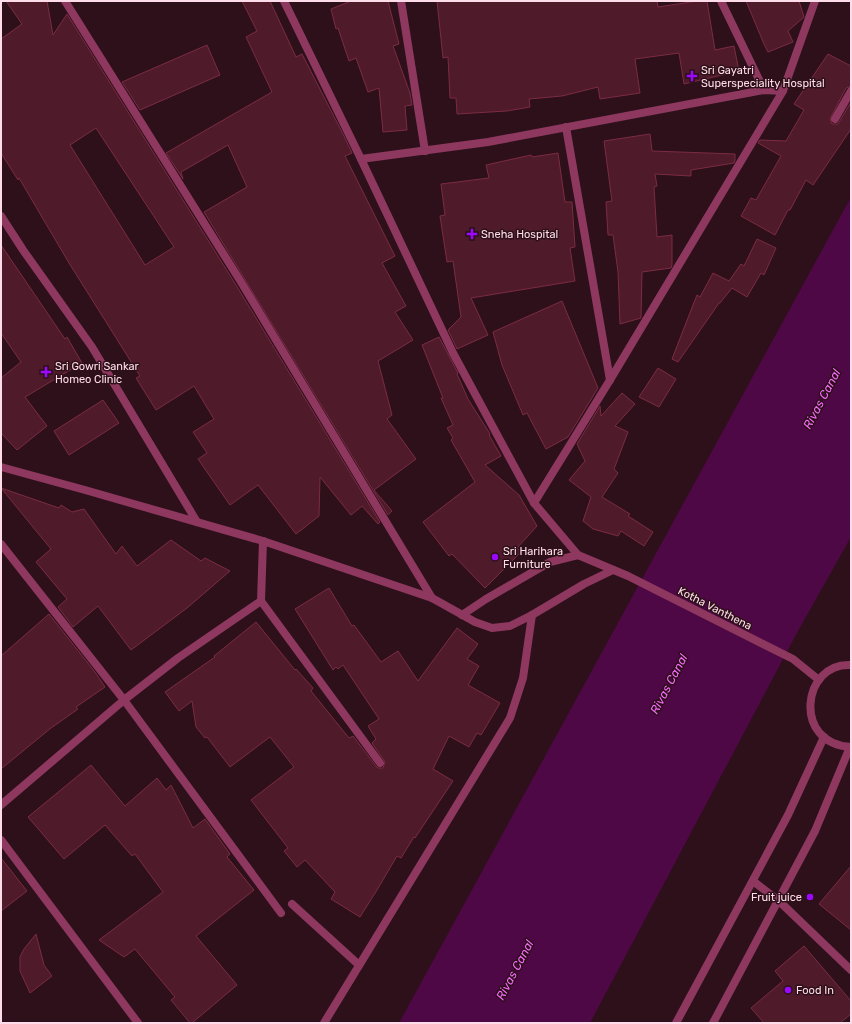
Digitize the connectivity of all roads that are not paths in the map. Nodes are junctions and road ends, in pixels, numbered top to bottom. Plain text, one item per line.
1 (65, 1) edge
2 (284, 1) edge
3 (401, 1) edge
4 (721, 1) edge
5 (815, 1) edge
6 (764, 90) junction
7 (783, 91) junction
8 (851, 91) edge
9 (835, 119) dead end
10 (566, 127) junction
11 (425, 151) junction
12 (361, 159) junction
13 (1, 216) edge
14 (610, 380) junction
15 (1, 467) edge
16 (534, 503) junction
17 (197, 522) junction
18 (262, 541) junction
19 (1, 544) edge
20 (578, 555) junction
21 (613, 570) junction
22 (432, 598) junction
23 (261, 600) junction
24 (462, 615) junction
25 (532, 615) junction
26 (851, 665) edge
27 (819, 680) junction
28 (124, 700) junction
29 (824, 737) junction
30 (850, 747) edge
31 (380, 763) dead end
32 (1, 805) edge
33 (1, 840) edge
34 (753, 881) junction
35 (779, 901) junction
36 (292, 904) dead end
37 (281, 912) dead end
38 (359, 965) junction
39 (851, 970) edge
40 (138, 1023) edge
41 (324, 1023) edge
42 (676, 1023) edge
43 (713, 1023) edge

1 - 22 street
2 - 12 street
3 - 11 street
4 - 6 street
5 - 7 street
6 - 7 street
6 - 10 street
7 - 14 street
8 - 9 street
10 - 11 street
10 - 14 street
11 - 12 street
12 - 16 street
13 - 17 street
14 - 16 street
15 - 17 street
16 - 20 street
17 - 18 street
18 - 22 street
18 - 23 street
19 - 28 street
20 - 21 street, Kotha Vanthena
20 - 24 street
21 - 25 street
21 - 27 street, Kotha Vanthena
22 - 24 street
23 - 28 street
23 - 31 street
24 - 25 street
25 - 38 street
26 - 27 street
27 - 29 street
28 - 32 street
28 - 37 street
29 - 30 street
29 - 34 street
30 - 35 street
33 - 40 street
34 - 35 street
34 - 42 street
35 - 39 street
35 - 43 street
36 - 38 street
38 - 41 street

